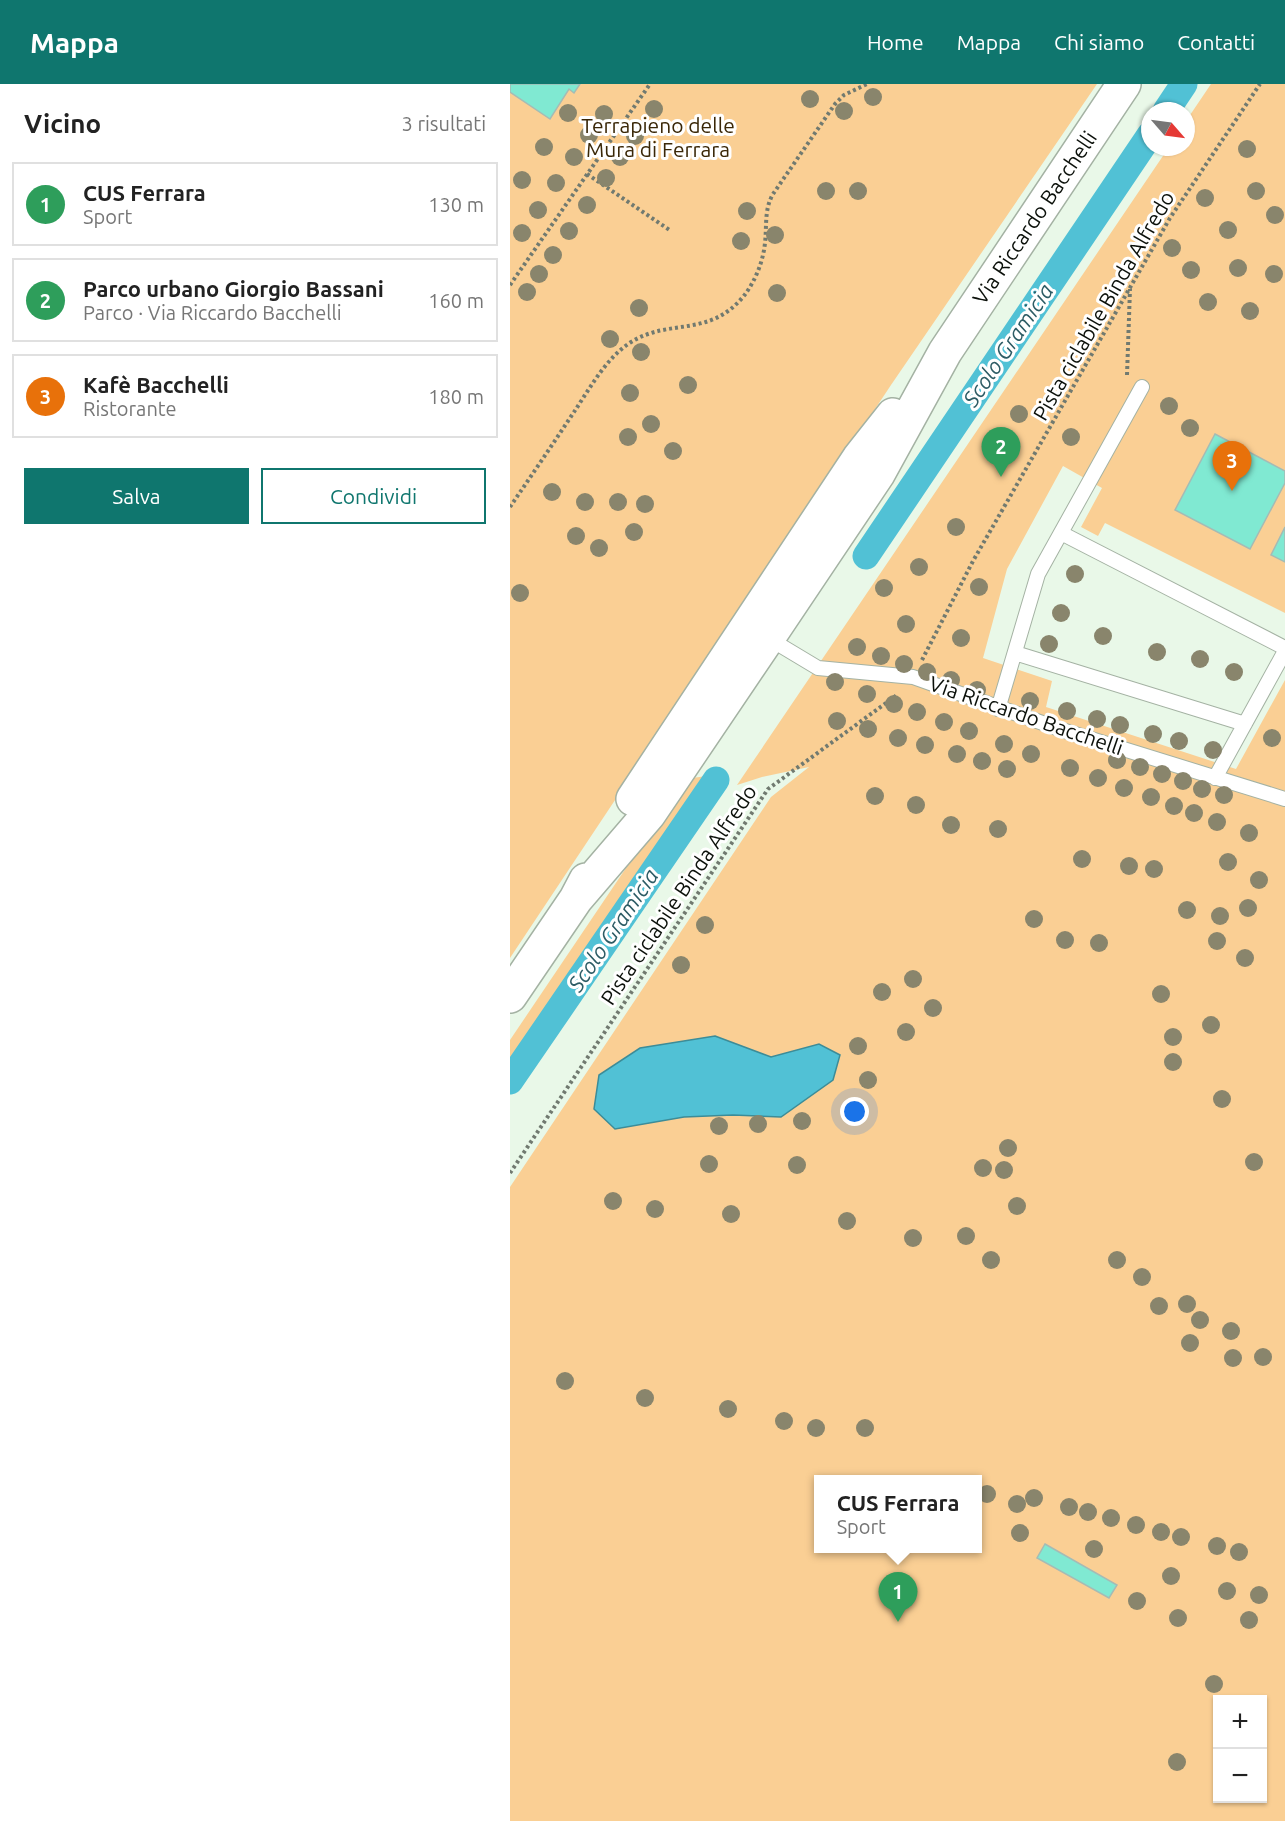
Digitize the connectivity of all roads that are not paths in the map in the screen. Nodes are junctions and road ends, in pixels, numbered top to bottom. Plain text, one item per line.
1 (1124, 84) edge
2 (1142, 387) dead end
3 (1061, 533) junction
4 (758, 632) junction
5 (1285, 650) edge
6 (1015, 653) junction
7 (998, 709) junction
8 (1245, 724) junction
9 (1215, 778) junction
10 (1285, 800) edge
11 (510, 996) edge

1 - 4 main road, Via Riccardo Bacchelli
2 - 3 lane
3 - 5 lane
3 - 6 lane
4 - 7 lane, Via Riccardo Bacchelli
4 - 11 main road, Via Riccardo Bacchelli
5 - 8 lane
6 - 7 lane
6 - 8 lane
7 - 9 lane, Via Riccardo Bacchelli
8 - 9 lane
9 - 10 lane, Via Riccardo Bacchelli

